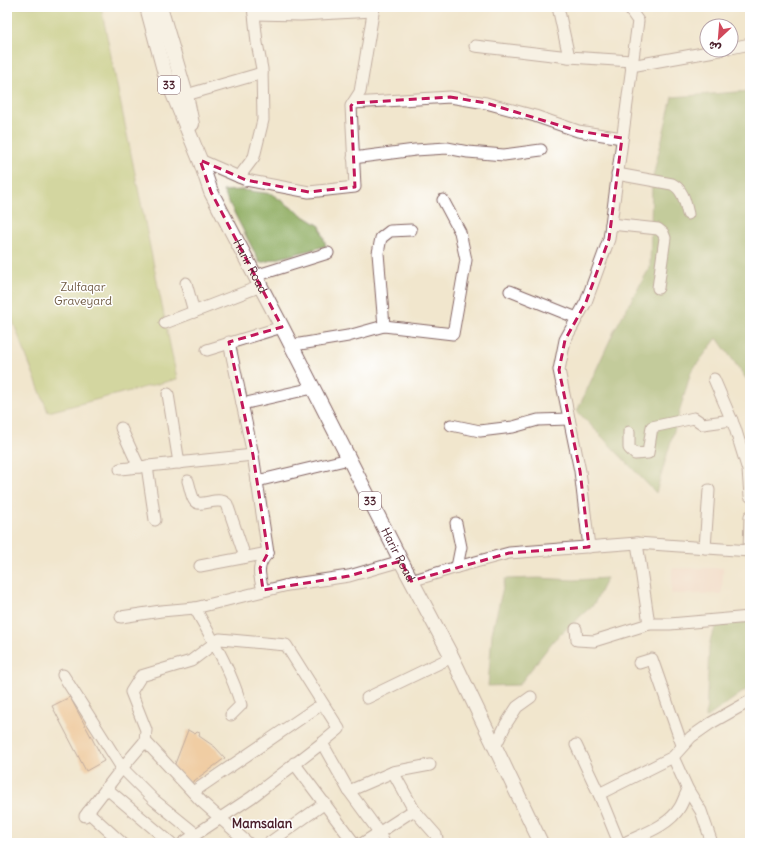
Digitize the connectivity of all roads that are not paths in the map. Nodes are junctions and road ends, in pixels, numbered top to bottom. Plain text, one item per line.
1 (147, 7) edge
2 (160, 7) edge
3 (558, 7) edge
4 (628, 7) edge
5 (374, 9) edge
6 (253, 10) edge
7 (750, 44) edge
8 (475, 46) dead end
9 (739, 46) edge
10 (699, 53) edge
11 (568, 57) junction
12 (631, 64) junction
13 (262, 73) junction
14 (186, 95) junction
15 (353, 103) junction
16 (622, 138) junction
17 (540, 150) dead end
18 (353, 158) junction
19 (200, 160) junction
20 (617, 174) junction
21 (239, 177) junction
22 (443, 200) dead end
23 (688, 214) dead end
24 (611, 224) junction
25 (411, 230) dead end
26 (328, 253) dead end
27 (258, 281) junction
28 (186, 283) dead end
29 (658, 288) dead end
30 (510, 291) dead end
31 (194, 312) junction
32 (577, 318) junction
33 (165, 323) dead end
34 (384, 326) junction
35 (282, 327) junction
36 (229, 342) junction
37 (292, 348) junction
38 (207, 350) dead end
39 (714, 379) dead end
40 (313, 388) junction
41 (168, 394) dead end
42 (242, 404) junction
43 (569, 419) junction
44 (732, 420) junction
45 (451, 425) dead end
46 (121, 428) dead end
47 (629, 432) dead end
48 (253, 455) junction
49 (349, 459) junction
50 (179, 463) junction
51 (143, 467) junction
52 (120, 469) dead end
53 (188, 481) dead end
54 (257, 481) junction
55 (709, 490) dead end
56 (750, 496) edge
57 (750, 516) edge
58 (155, 520) dead end
59 (456, 523) dead end
60 (636, 543) junction
61 (589, 547) junction
62 (706, 548) junction
63 (749, 551) edge
64 (268, 553) junction
65 (245, 557) junction
66 (401, 561) junction
67 (200, 566) dead end
68 (457, 567) junction
69 (412, 581) junction
70 (263, 590) junction
71 (195, 608) junction
72 (750, 617) edge
73 (120, 618) dead end
74 (649, 624) junction
75 (576, 630) dead end
76 (214, 644) junction
77 (452, 657) junction
78 (639, 663) dead end
79 (63, 675) dead end
80 (531, 697) dead end
81 (366, 698) dead end
82 (750, 700) edge
83 (316, 708) dead end
84 (231, 715) dead end
85 (145, 741) junction
86 (322, 743) junction
87 (576, 745) dead end
88 (682, 745) junction
89 (495, 747) junction
90 (673, 757) junction
91 (294, 763) junction
92 (430, 765) dead end
93 (122, 768) junction
94 (393, 772) junction
95 (106, 788) junction
96 (688, 790) junction
97 (349, 791) junction
98 (193, 792) junction
99 (599, 794) junction
100 (325, 803) junction
101 (414, 810) junction
102 (220, 818) junction
103 (379, 832) junction
104 (196, 834) junction
105 (122, 843) edge
106 (171, 843) edge
107 (183, 843) edge
108 (248, 843) edge
109 (269, 843) edge
110 (354, 843) edge
111 (363, 843) edge
112 (384, 843) edge
113 (438, 843) edge
114 (541, 843) edge
115 (619, 843) edge
116 (624, 843) edge
117 (712, 843) edge

1 - 19 main road, 33
2 - 14 main road, 33
3 - 11 street
4 - 12 street
5 - 6 street
5 - 15 street
6 - 13 street
7 - 9 street
8 - 11 street
10 - 12 street
11 - 12 street
12 - 16 street
13 - 14 street
13 - 21 street
14 - 19 main road, 33
15 - 16 street
15 - 18 street
16 - 20 street
17 - 18 street
18 - 21 street
19 - 21 street
19 - 27 main road, Harir Road / 33
20 - 23 street
20 - 24 street
22 - 34 street
24 - 29 street
24 - 32 street
25 - 34 street
26 - 27 street
27 - 31 street
27 - 35 main road, Harir Road / 33
28 - 31 street
30 - 32 street
31 - 33 street
32 - 43 street
34 - 37 street
35 - 36 street
35 - 37 main road, Harir Road / 33
36 - 38 street
36 - 42 street
37 - 40 main road, Harir Road / 33
39 - 44 street
40 - 42 street
40 - 49 main road, Harir Road / 33
41 - 50 street
42 - 48 street
43 - 45 street
43 - 61 street
44 - 47 street
44 - 56 street
46 - 51 street
48 - 50 street
48 - 54 street
49 - 54 street
49 - 66 main road, Harir Road / 33
50 - 51 street
51 - 52 street
51 - 58 street
53 - 65 street
54 - 64 street
55 - 62 street
57 - 63 street
59 - 68 street
60 - 61 street
60 - 62 street
60 - 74 street
61 - 68 street
62 - 63 street
64 - 65 street
64 - 70 street
65 - 67 street
66 - 69 main road, Harir Road / 33
66 - 70 street
68 - 69 street
69 - 77 main road, Harir Road / 33
70 - 71 street
71 - 73 street
71 - 76 street
72 - 74 street
74 - 75 street
76 - 84 street
76 - 85 street
76 - 86 street
77 - 81 street
77 - 89 main road, Harir Road / 33
78 - 88 street
79 - 93 street
80 - 89 street
82 - 88 street
83 - 98 street
85 - 93 street
85 - 98 street
86 - 91 street
86 - 97 street
87 - 99 street
88 - 90 street
89 - 114 main road, Harir Road / 33
90 - 96 street
90 - 99 street
91 - 100 street
91 - 102 street
92 - 94 street
93 - 95 street
93 - 104 street
94 - 97 street
94 - 101 street
95 - 105 street
95 - 106 street
96 - 116 street
96 - 117 street
97 - 103 street
98 - 102 street
99 - 115 street
100 - 109 street
100 - 110 street
101 - 103 street
101 - 113 street
102 - 104 street
102 - 108 street
103 - 111 street
103 - 112 street
104 - 107 street

